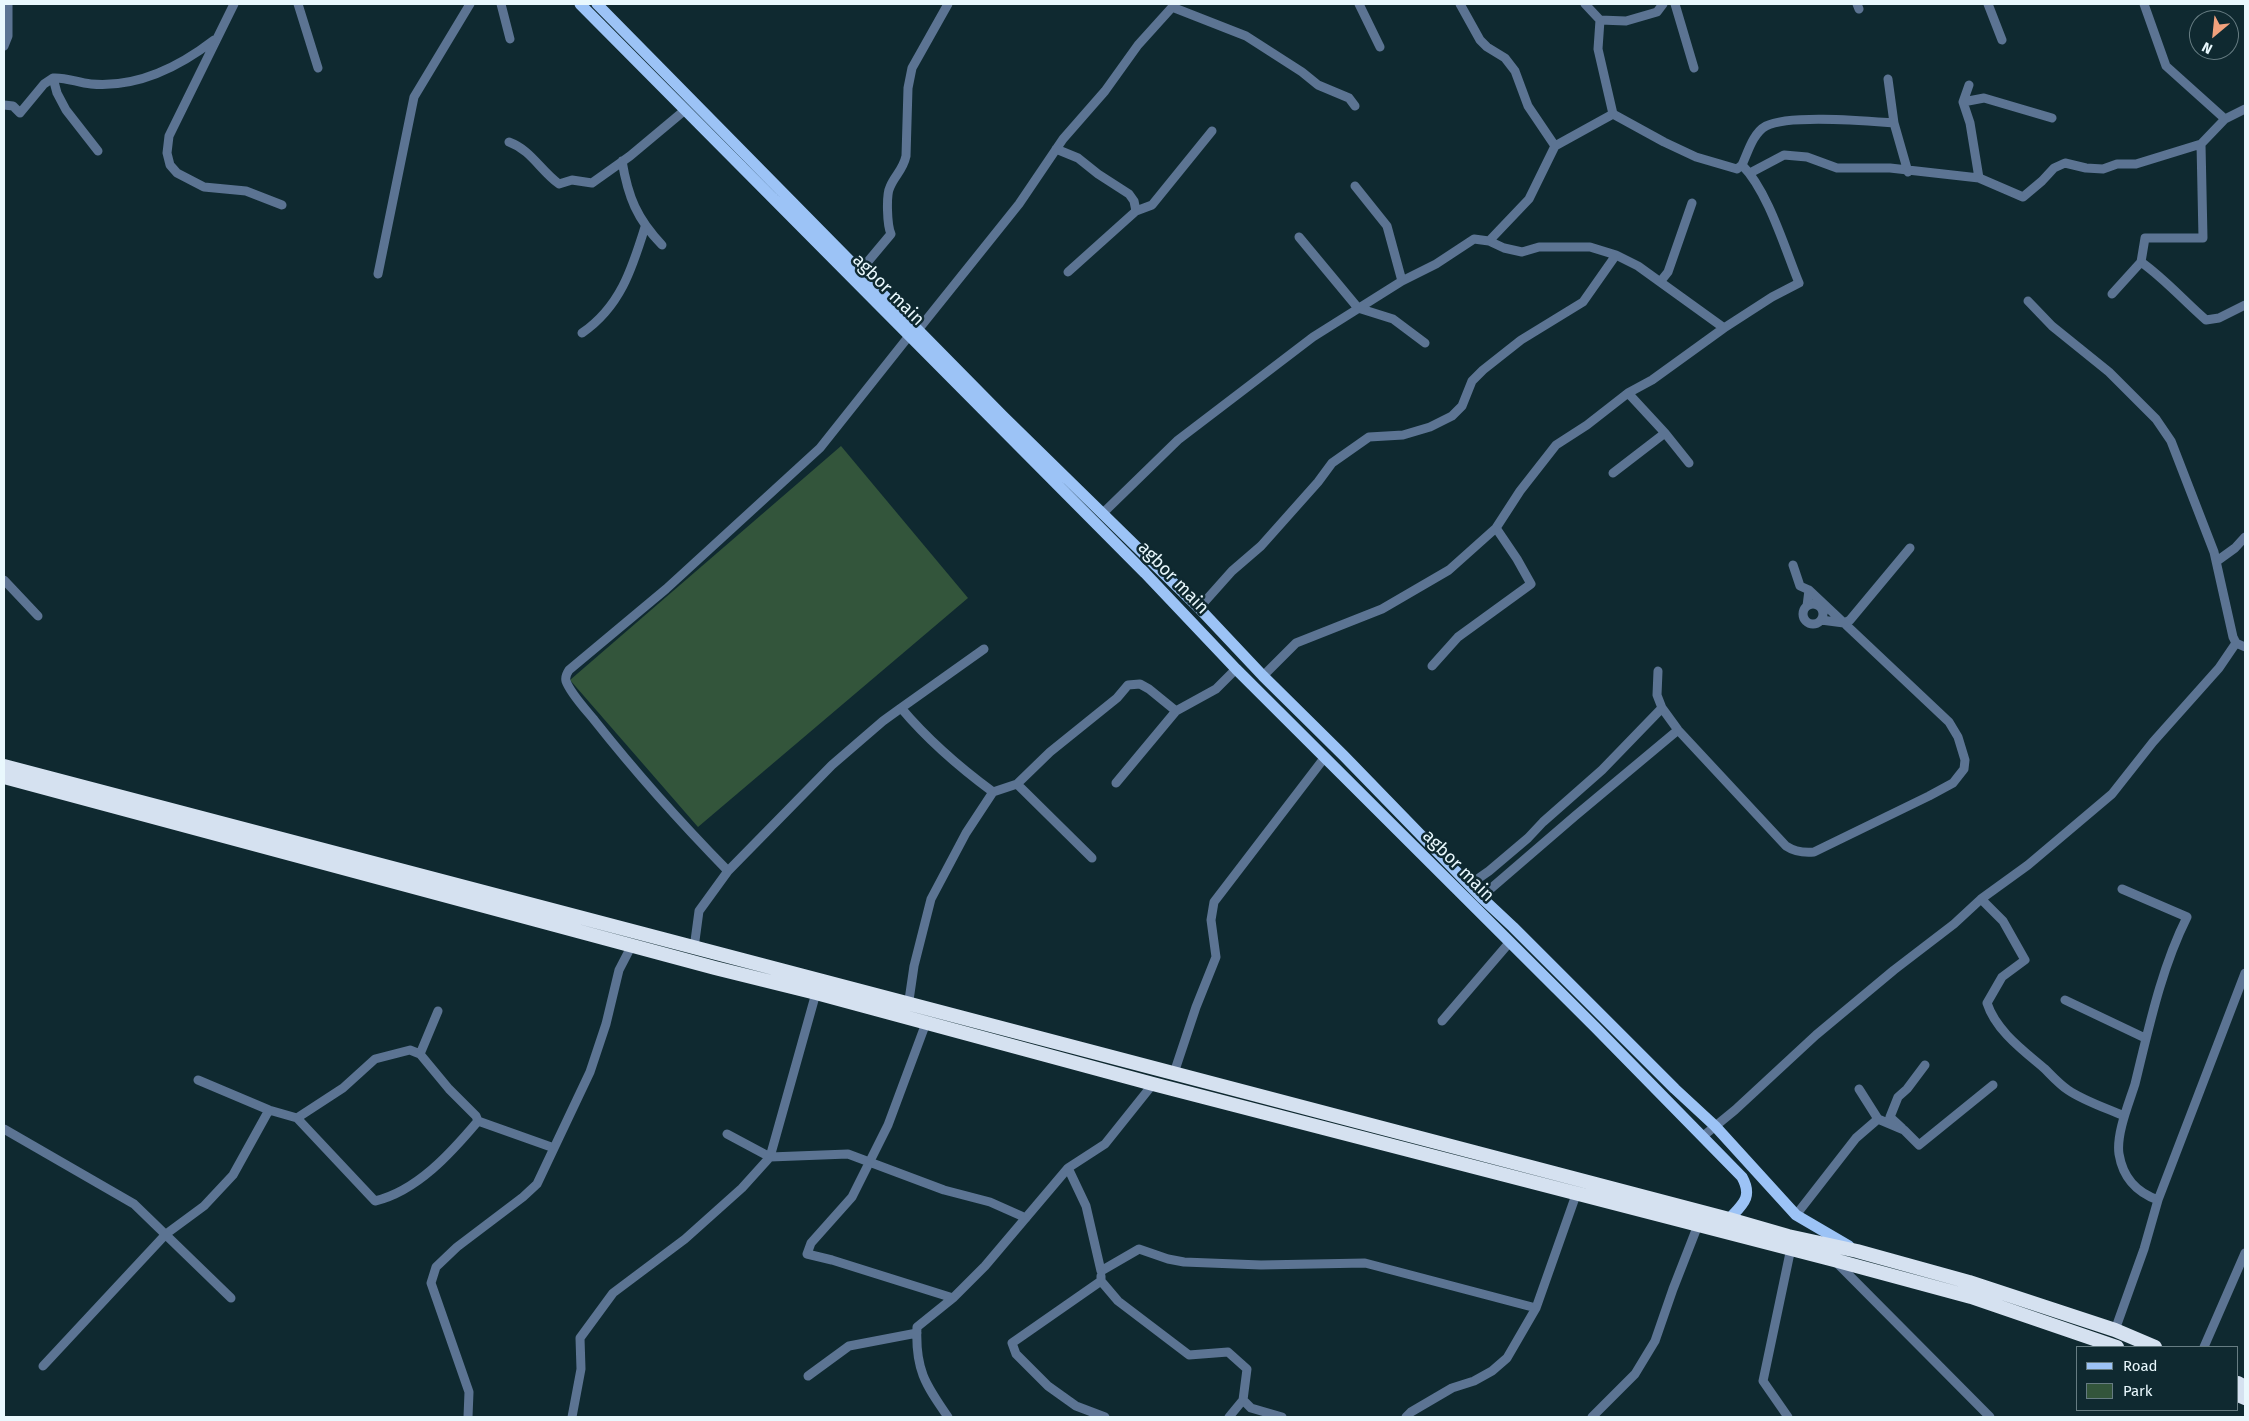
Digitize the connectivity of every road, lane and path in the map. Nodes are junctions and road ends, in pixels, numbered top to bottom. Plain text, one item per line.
1 (8, 4) edge
2 (234, 4) edge
3 (298, 4) edge
4 (470, 4) edge
5 (501, 4) edge
6 (580, 4) edge
7 (598, 4) edge
8 (948, 4) edge
9 (1359, 4) edge
10 (1460, 4) edge
11 (1585, 4) edge
12 (1663, 4) edge
13 (1675, 4) edge
14 (1988, 4) edge
15 (2144, 4) edge
16 (1174, 5) edge
17 (609, 16) junction
18 (1600, 20) junction
19 (600, 24) junction
20 (216, 38) junction
21 (510, 39) dead end
22 (2002, 40) dead end
23 (4, 46) edge
24 (1380, 47) dead end
25 (318, 68) dead end
26 (1694, 68) dead end
27 (53, 78) junction
28 (1888, 79) dead end
29 (1969, 85) dead end
30 (1963, 102) junction
31 (4, 105) edge
32 (1355, 106) dead end
33 (2245, 109) edge
34 (685, 110) junction
35 (1613, 114) junction
36 (2052, 118) dead end
37 (2225, 119) junction
38 (1894, 123) junction
39 (1212, 130) dead end
40 (509, 142) dead end
41 (2201, 144) junction
42 (1555, 146) junction
43 (1056, 149) junction
44 (98, 151) dead end
45 (622, 161) junction
46 (1742, 165) junction
47 (1908, 172) junction
48 (1750, 173) junction
49 (1979, 178) junction
50 (1355, 186) dead end
51 (1692, 203) dead end
52 (282, 205) dead end
53 (1136, 211) junction
54 (645, 227) junction
55 (1299, 237) dead end
56 (1489, 241) junction
57 (662, 245) dead end
58 (1616, 255) junction
59 (2141, 262) junction
60 (860, 271) junction
61 (1068, 272) dead end
62 (378, 274) dead end
63 (1402, 281) junction
64 (1660, 282) junction
65 (2112, 294) dead end
66 (2028, 301) dead end
67 (2245, 305) edge
68 (1358, 308) junction
69 (1724, 328) junction
70 (582, 333) dead end
71 (913, 333) junction
72 (1425, 344) dead end
73 (1628, 393) junction
74 (1665, 433) junction
75 (1689, 463) dead end
76 (1613, 473) dead end
77 (1103, 513) junction
78 (1496, 528) junction
79 (2245, 537) edge
80 (1910, 548) dead end
81 (2217, 561) junction
82 (1793, 565) dead end
83 (4, 580) edge
84 (1809, 590) junction
85 (1807, 606) junction
86 (1199, 608) junction
87 (38, 616) dead end
88 (1821, 620) junction
89 (1844, 623) junction
90 (2236, 643) junction
91 (2245, 648) edge
92 (984, 650) dead end
93 (1432, 666) dead end
94 (1236, 668) junction
95 (1658, 671) dead end
96 (1262, 676) junction
97 (902, 708) junction
98 (1662, 708) junction
99 (1176, 711) junction
100 (1678, 730) junction
101 (1325, 757) junction
102 (4, 766) edge
103 (4, 777) edge
104 (1116, 783) dead end
105 (1017, 784) junction
106 (993, 792) junction
107 (1092, 858) dead end
108 (728, 871) junction
109 (1469, 885) junction
110 (2122, 890) dead end
111 (1481, 897) junction
112 (1981, 899) junction
113 (1509, 943) junction
114 (632, 946) junction
115 (694, 948) junction
116 (2245, 973) edge
117 (816, 993) junction
118 (2065, 1000) dead end
119 (909, 1002) junction
120 (438, 1011) dead end
121 (906, 1017) junction
122 (1442, 1021) dead end
123 (926, 1022) junction
124 (2145, 1038) junction
125 (420, 1054) junction
126 (1925, 1065) dead end
127 (1174, 1073) junction
128 (198, 1080) dead end
129 (1153, 1084) junction
130 (1993, 1085) dead end
131 (1859, 1089) dead end
132 (269, 1110) junction
133 (2124, 1116) junction
134 (297, 1118) junction
135 (1878, 1119) junction
136 (478, 1122) junction
137 (1715, 1126) junction
138 (4, 1129) edge
139 (1904, 1130) junction
140 (727, 1134) dead end
141 (1702, 1137) junction
142 (554, 1148) junction
143 (770, 1157) junction
144 (868, 1163) junction
145 (1068, 1168) junction
146 (1577, 1192) junction
147 (2158, 1200) junction
148 (1796, 1215) junction
149 (1026, 1218) junction
150 (1729, 1218) junction
151 (1698, 1225) junction
152 (166, 1234) junction
153 (1791, 1248) junction
154 (1857, 1251) junction
155 (2245, 1253) edge
156 (1834, 1260) junction
157 (1101, 1276) junction
158 (232, 1298) dead end
159 (952, 1298) junction
160 (1536, 1308) junction
161 (2115, 1330) junction
162 (917, 1332) junction
163 (2114, 1346) edge
164 (2154, 1346) edge
165 (2204, 1346) edge
166 (43, 1366) dead end
167 (808, 1376) dead end
168 (1243, 1400) junction
169 (468, 1417) edge
170 (572, 1417) edge
171 (948, 1417) edge
172 (1105, 1417) edge
173 (1229, 1417) edge
174 (1282, 1417) edge
175 (1406, 1417) edge
176 (1592, 1417) edge
177 (1788, 1417) edge
178 (1990, 1417) edge

1 - 23 street
2 - 20 street
3 - 25 street
4 - 62 street
5 - 21 street
6 - 19 main road, agbor main
7 - 17 main road, agbor main
8 - 60 street
9 - 24 street
10 - 42 street
11 - 18 street
12 - 18 street
13 - 26 street
14 - 22 street
15 - 37 street
16 - 32 street
16 - 43 street
17 - 19 main road
17 - 60 main road, agbor main
18 - 35 street
19 - 34 main road, agbor main
20 - 27 street
20 - 52 street
27 - 31 street
27 - 44 street
28 - 38 street
29 - 30 street
30 - 36 street
30 - 49 street
33 - 37 street
34 - 45 street
34 - 71 main road, agbor main
35 - 42 street
35 - 46 street
37 - 41 street
38 - 46 street
38 - 47 street
39 - 53 street
40 - 45 street
41 - 49 street
41 - 59 street
42 - 56 street
43 - 53 street
43 - 71 street
45 - 54 street
46 - 48 street
47 - 48 street
47 - 49 street
48 - 69 street
50 - 63 street
51 - 64 street
53 - 61 street
54 - 57 street
54 - 70 street
55 - 68 street
56 - 58 street
56 - 63 street
58 - 64 street
58 - 86 street
59 - 65 street
59 - 67 street
60 - 71 main road, agbor main
63 - 68 street
64 - 69 street
66 - 81 street
68 - 72 street
68 - 77 street
69 - 73 street
71 - 77 main road, agbor main
71 - 94 main road, agbor main
71 - 108 street
73 - 74 street
73 - 78 street
74 - 75 street
74 - 76 street
77 - 86 main road, agbor main
78 - 93 street
78 - 96 street
79 - 81 street
80 - 89 street
81 - 90 street
82 - 84 street
83 - 87 street
84 - 85 street
84 - 89 street
85 - 88 street
85 - 88 street
86 - 96 main road, agbor main
88 - 89 street
89 - 100 street
90 - 91 street
90 - 112 street
92 - 97 street
94 - 99 street
94 - 101 main road, agbor main
95 - 98 street
96 - 109 main road, agbor main
97 - 106 street
97 - 108 street
98 - 100 street
98 - 109 street
99 - 104 street
99 - 105 street
100 - 111 street
101 - 113 main road, agbor main
101 - 127 street
102 - 115 highway
103 - 114 highway
105 - 106 street
105 - 107 street
106 - 119 street
108 - 115 street
109 - 111 main road, agbor main
110 - 124 street
111 - 137 main road, agbor main
112 - 133 street
112 - 137 street
113 - 122 street
113 - 141 main road, agbor main
114 - 117 highway
114 - 142 street
115 - 119 highway
116 - 147 street
117 - 121 highway
117 - 143 street
118 - 124 street
119 - 121 street
119 - 127 highway
120 - 125 street
121 - 123 highway
123 - 129 highway
123 - 144 street
124 - 133 street
125 - 134 street
125 - 136 street
126 - 139 street
127 - 150 highway
128 - 132 street
129 - 145 street
129 - 146 highway
130 - 139 street
131 - 135 street
132 - 134 street
132 - 152 street
133 - 147 street
134 - 136 street
135 - 139 street
135 - 148 street
136 - 142 street
137 - 141 street
137 - 148 main road, agbor main
138 - 152 street
140 - 143 street
141 - 150 main road, agbor main
142 - 169 street
143 - 144 street
143 - 170 street
144 - 149 street
144 - 159 street
145 - 149 street
145 - 157 street
146 - 151 highway
146 - 160 street
147 - 161 street
148 - 154 main road, agbor main
149 - 159 street
150 - 154 highway
151 - 153 highway
151 - 176 street
152 - 158 street
152 - 166 street
153 - 156 highway
153 - 177 street
154 - 161 highway
155 - 165 street
156 - 163 highway
156 - 178 street
157 - 160 street
157 - 168 street
157 - 172 street
159 - 162 street
160 - 175 street
161 - 164 highway
162 - 167 street
162 - 171 street
168 - 173 street
168 - 174 street

